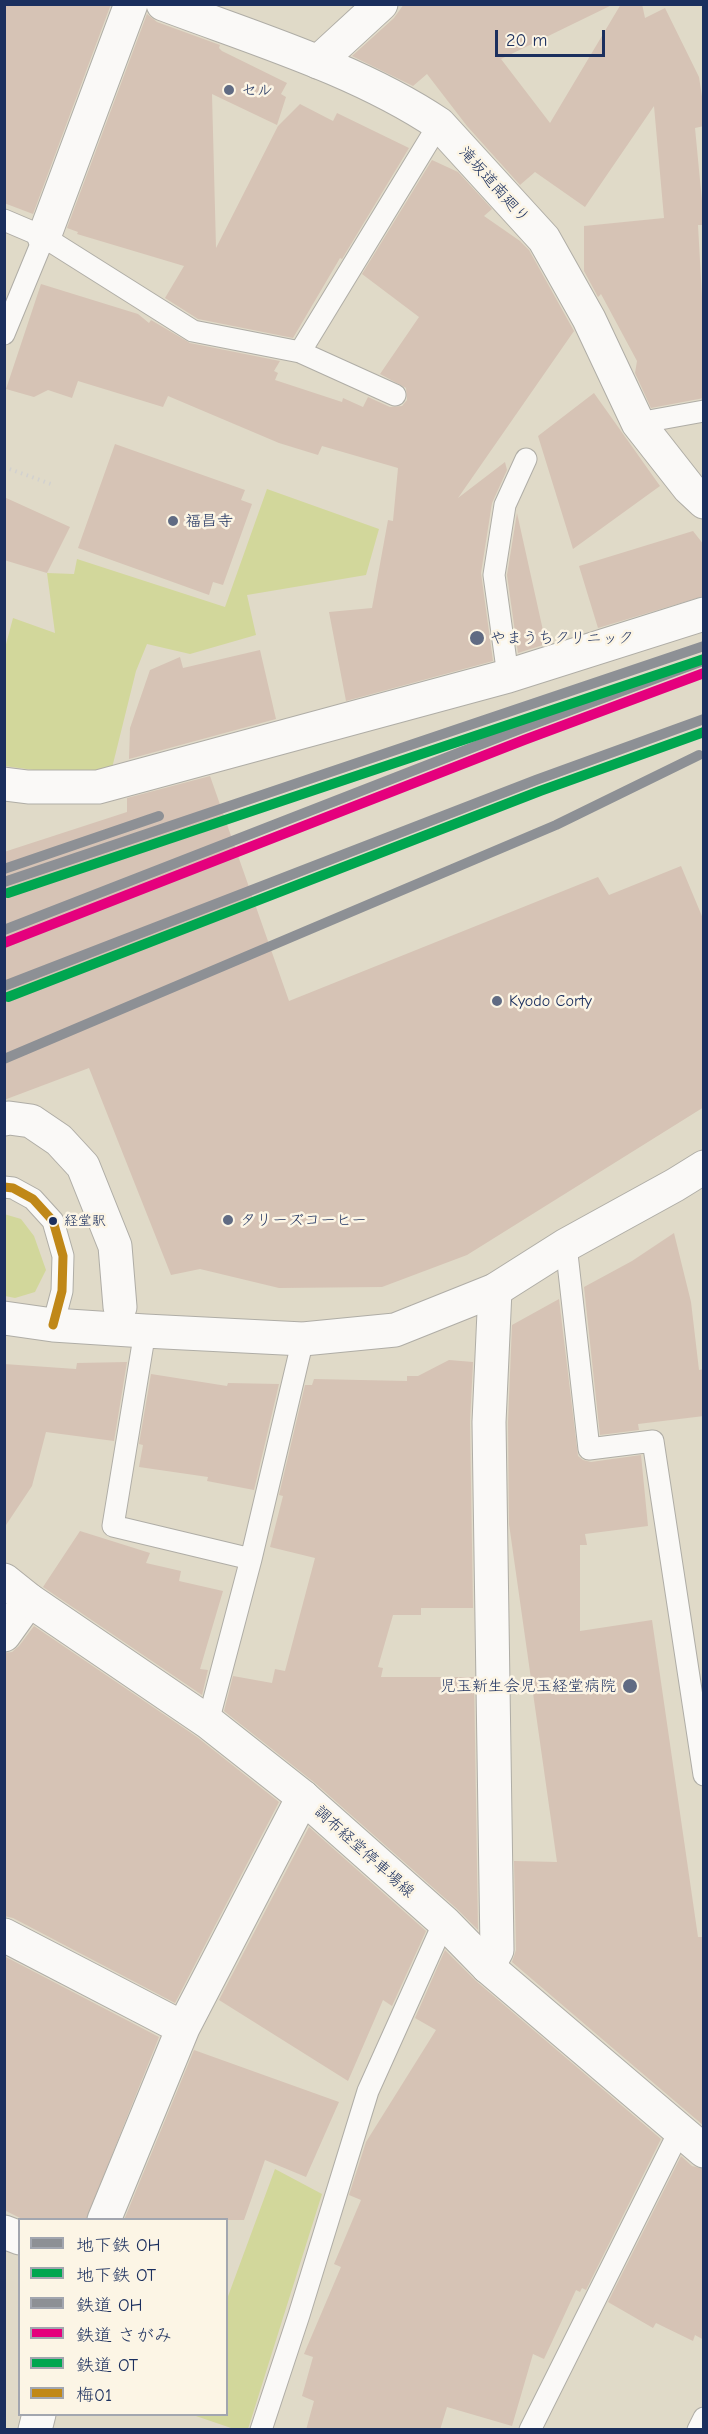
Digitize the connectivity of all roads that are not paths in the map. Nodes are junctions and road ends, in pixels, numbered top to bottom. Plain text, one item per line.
1 (131, 4) edge
2 (163, 4) edge
3 (381, 4) edge
4 (318, 62) junction
5 (439, 124) junction
6 (4, 220) edge
7 (44, 237) junction
8 (4, 334) edge
9 (300, 352) junction
10 (395, 395) dead end
11 (704, 411) edge
12 (638, 423) junction
13 (526, 459) dead end
14 (704, 502) edge
15 (704, 614) edge
16 (508, 676) junction
17 (4, 784) edge
18 (4, 1119) edge
19 (704, 1167) edge
20 (4, 1187) edge
21 (566, 1245) junction
22 (495, 1290) junction
23 (120, 1307) dead end
24 (4, 1318) edge
25 (53, 1324) junction
26 (145, 1331) junction
27 (303, 1338) junction
28 (251, 1559) junction
29 (17, 1590) edge
30 (4, 1635) edge
31 (208, 1722) junction
32 (704, 1775) edge
33 (303, 1797) junction
34 (444, 1922) junction
35 (4, 1935) edge
36 (488, 1967) junction
37 (183, 2028) junction
38 (691, 2141) edge
39 (105, 2218) edge
40 (704, 2418) edge
41 (261, 2430) edge
42 (530, 2430) edge
43 (698, 2430) edge

1 - 7 street
2 - 4 street, 滝坂道南廻り
3 - 4 street
4 - 5 street, 滝坂道南廻り
5 - 9 lane
5 - 12 street, 滝坂道南廻り
6 - 7 lane
7 - 8 lane
7 - 9 lane
9 - 10 lane
11 - 12 lane
12 - 14 street, 滝坂道南廻り
13 - 16 lane
15 - 16 street
16 - 17 street
18 - 23 street
19 - 21 street
20 - 25 lane
21 - 22 street
21 - 32 lane
22 - 27 street
22 - 36 street
24 - 25 street
25 - 26 street
26 - 27 street
26 - 28 lane
27 - 28 lane
28 - 31 lane
29 - 30 street
29 - 31 street, 調布経堂停車場線
31 - 33 street, 調布経堂停車場線
33 - 34 street, 調布経堂停車場線
33 - 37 street
34 - 36 street, 調布経堂停車場線
34 - 41 lane
35 - 37 street
36 - 38 street, 調布経堂停車場線
37 - 39 street
38 - 42 lane
40 - 43 lane

